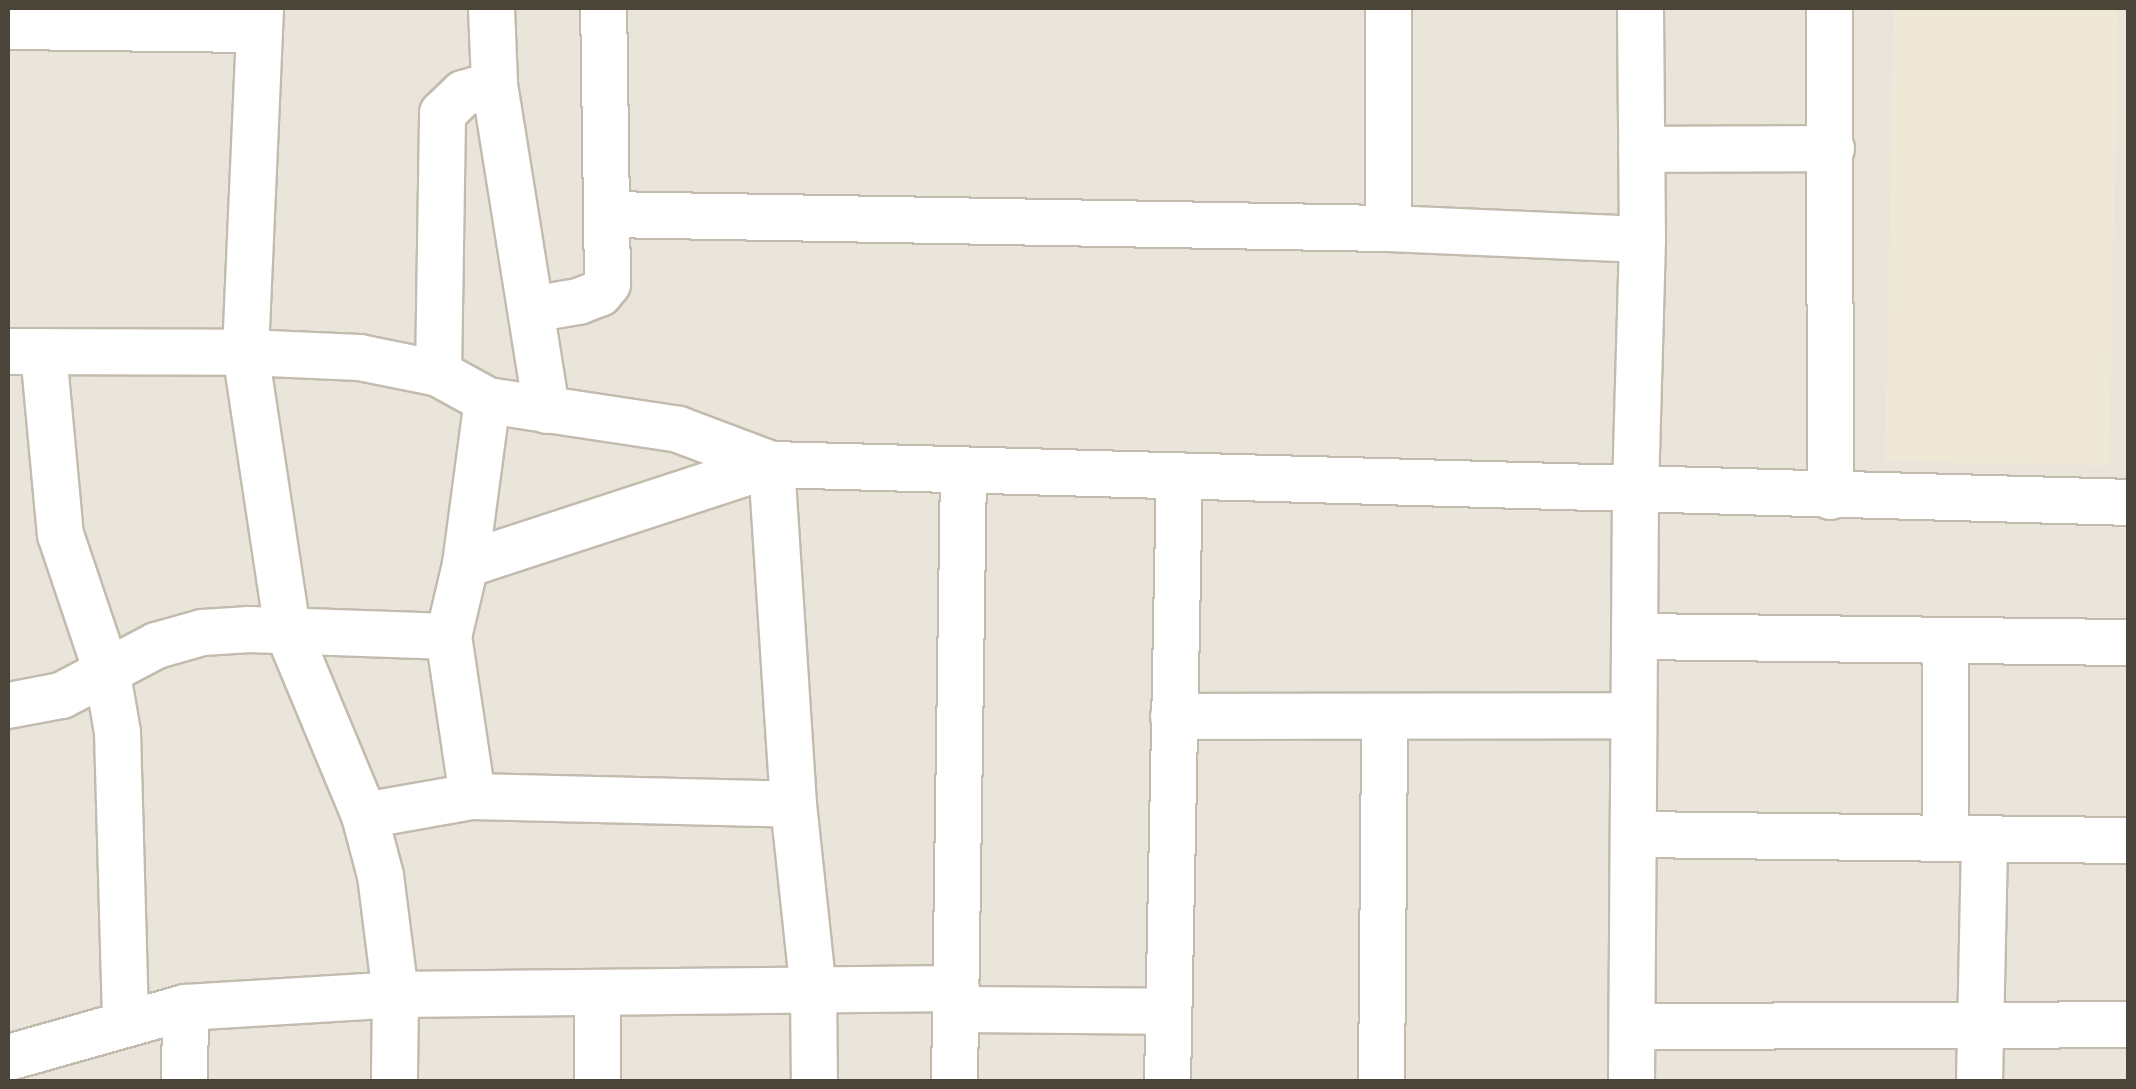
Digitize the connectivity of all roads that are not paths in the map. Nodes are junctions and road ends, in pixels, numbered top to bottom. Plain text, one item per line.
1 (490, 8) edge
2 (603, 8) edge
3 (1388, 8) edge
4 (1640, 8) edge
5 (1829, 8) edge
6 (135, 18) edge
7 (258, 18) edge
8 (8, 26) edge
9 (494, 84) junction
10 (1831, 148) junction
11 (1641, 150) junction
12 (606, 214) junction
13 (1388, 228) junction
14 (1642, 239) junction
15 (531, 309) junction
16 (25, 352) edge
17 (245, 352) junction
18 (438, 372) junction
19 (486, 400) junction
20 (546, 410) junction
21 (770, 464) junction
22 (963, 470) junction
23 (1179, 475) junction
24 (1635, 490) junction
25 (1830, 496) junction
26 (2128, 502) edge
27 (465, 564) junction
28 (287, 630) junction
29 (448, 636) junction
30 (1634, 636) junction
31 (1945, 640) junction
32 (2128, 642) edge
33 (107, 674) junction
34 (8, 705) edge
35 (1633, 715) junction
36 (1173, 716) junction
37 (1384, 716) junction
38 (472, 796) junction
39 (793, 804) junction
40 (364, 816) junction
41 (1632, 834) junction
42 (1965, 838) junction
43 (2128, 840) edge
44 (813, 991) junction
45 (597, 992) junction
46 (395, 994) junction
47 (956, 998) junction
48 (185, 1007) junction
49 (1168, 1011) junction
50 (125, 1021) junction
51 (1980, 1024) junction
52 (2128, 1024) edge
53 (1632, 1026) junction
54 (8, 1057) edge
55 (184, 1082) edge
56 (394, 1082) edge
57 (597, 1082) edge
58 (814, 1082) edge
59 (954, 1082) edge
60 (1167, 1082) edge
61 (1381, 1082) edge
62 (1631, 1082) edge
63 (1979, 1082) edge

1 - 9 street
2 - 12 street
3 - 13 street
4 - 11 street
5 - 10 street
6 - 7 street
6 - 8 street
7 - 17 street
9 - 15 street
9 - 18 street
10 - 11 street
10 - 25 street
11 - 14 street
12 - 13 street
12 - 15 street
13 - 14 street
14 - 24 street
15 - 20 street
16 - 17 street
16 - 33 street
17 - 18 street
17 - 28 street
18 - 19 street
19 - 20 street
19 - 27 street
20 - 21 street
21 - 22 street
21 - 27 street
21 - 39 street
22 - 23 street
22 - 47 street
23 - 24 street
23 - 36 street
24 - 25 street
24 - 30 street
25 - 26 street
27 - 29 street
28 - 29 street
28 - 33 street
28 - 40 street
29 - 38 street
30 - 31 street
30 - 35 street
31 - 32 street
31 - 42 street
33 - 34 street
33 - 50 street
35 - 37 street
35 - 41 street
36 - 37 street
36 - 49 street
37 - 61 street
38 - 39 street
38 - 40 street
39 - 44 street
40 - 46 street
41 - 42 street
41 - 53 street
42 - 43 street
42 - 51 street
44 - 45 street
44 - 47 street
44 - 58 street
45 - 46 street
45 - 57 street
46 - 48 street
46 - 56 street
47 - 49 street
47 - 59 street
48 - 50 street
48 - 55 street
49 - 60 street
50 - 54 street
51 - 52 street
51 - 53 street
51 - 63 street
53 - 62 street

